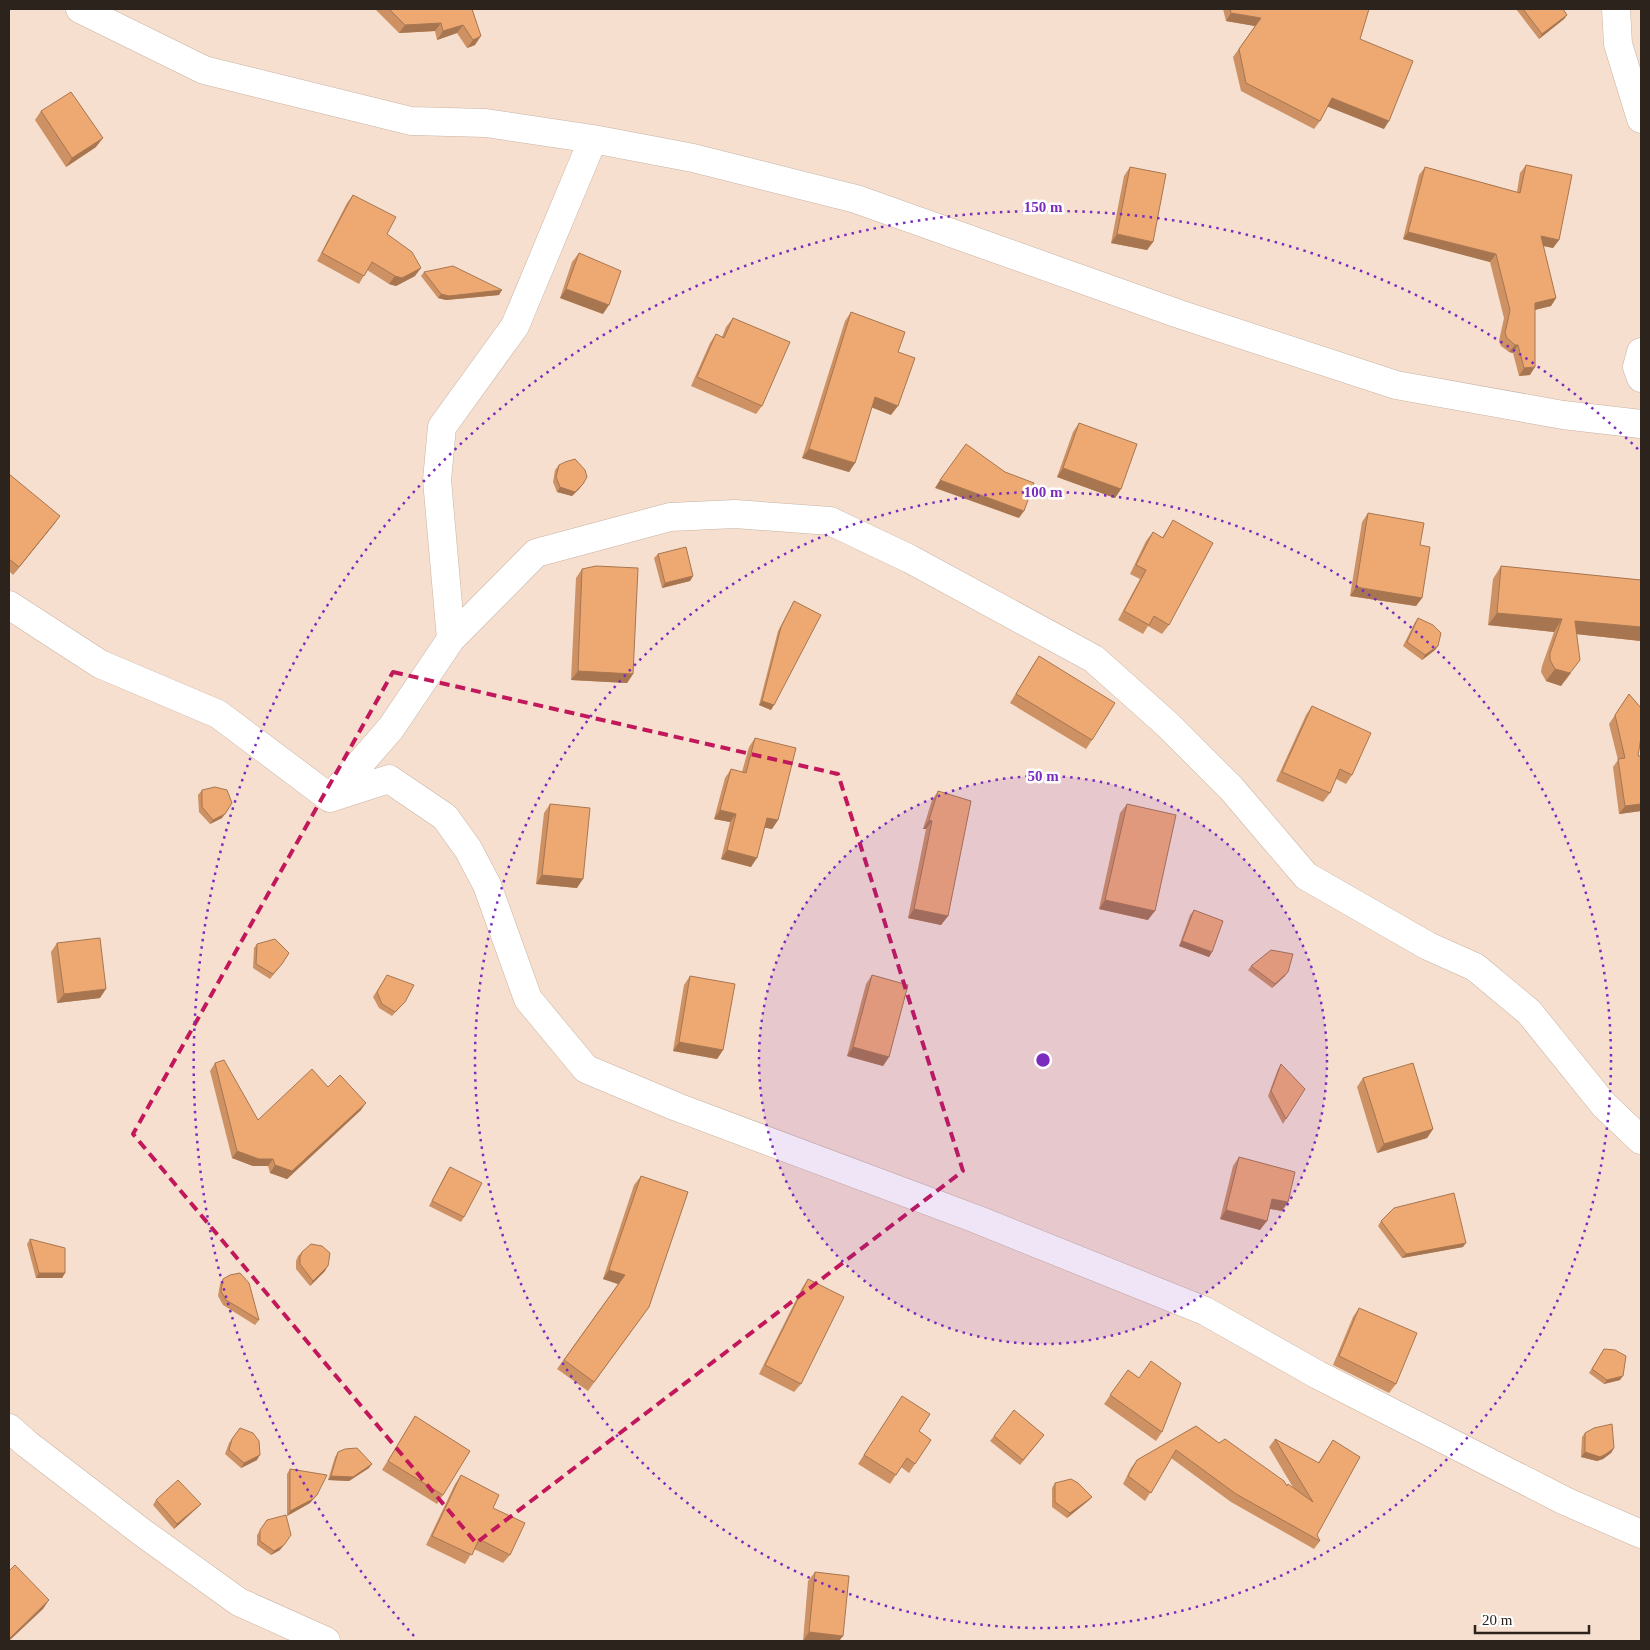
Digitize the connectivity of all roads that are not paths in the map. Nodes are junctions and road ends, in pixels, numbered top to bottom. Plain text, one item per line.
1 (80, 9) edge
2 (1616, 9) edge
3 (1641, 119) edge
4 (593, 139) junction
5 (1641, 352) edge
6 (1641, 378) edge
7 (1641, 424) edge
8 (9, 605) edge
9 (451, 639) junction
10 (330, 798) junction
11 (1641, 1140) edge
12 (9, 1428) edge
13 (1641, 1534) edge
14 (326, 1641) edge

1 - 4 street
2 - 3 street
4 - 7 street
4 - 9 street
5 - 6 street
8 - 10 street
9 - 10 street
9 - 11 street
10 - 13 street
12 - 14 street

